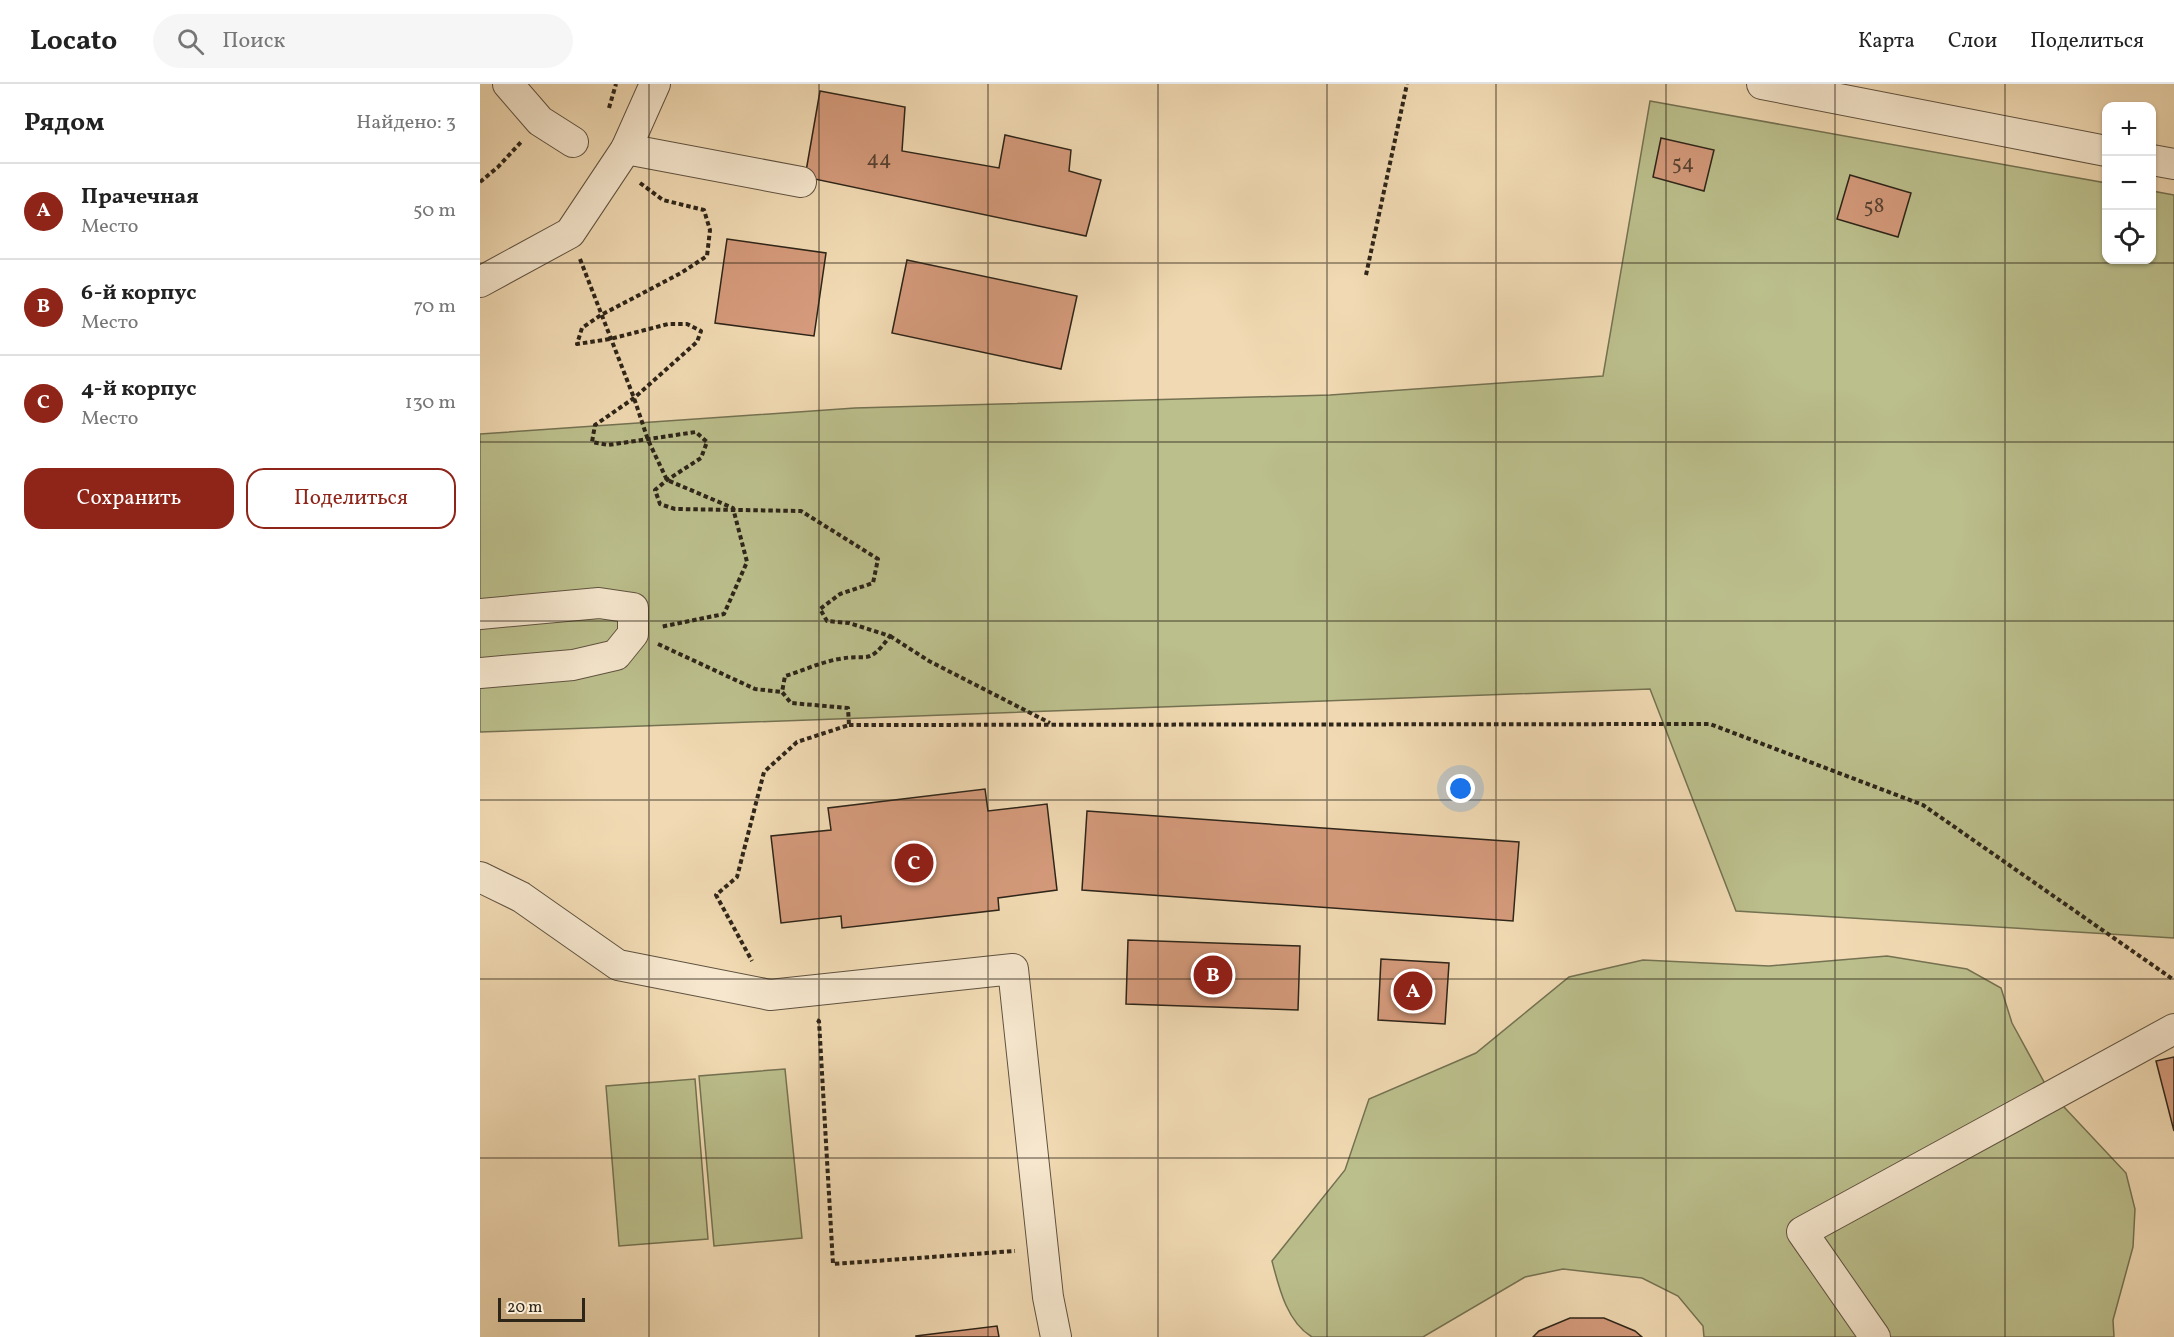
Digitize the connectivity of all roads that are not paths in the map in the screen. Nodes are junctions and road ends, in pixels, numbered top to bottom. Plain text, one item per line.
1 (508, 84) edge
2 (655, 84) edge
3 (1762, 84) edge
4 (573, 142) dead end
5 (2102, 150) edge
6 (621, 156) junction
7 (2156, 161) edge
8 (2174, 164) edge
9 (801, 182) dead end
10 (480, 282) edge
11 (480, 614) edge
12 (480, 673) edge
13 (480, 877) edge
14 (2174, 1029) edge
15 (1056, 1337) edge
16 (1875, 1337) edge

1 - 4 street
2 - 6 street
3 - 5 street
6 - 9 street
6 - 10 street
7 - 8 street
11 - 12 street
13 - 15 street
14 - 16 street

